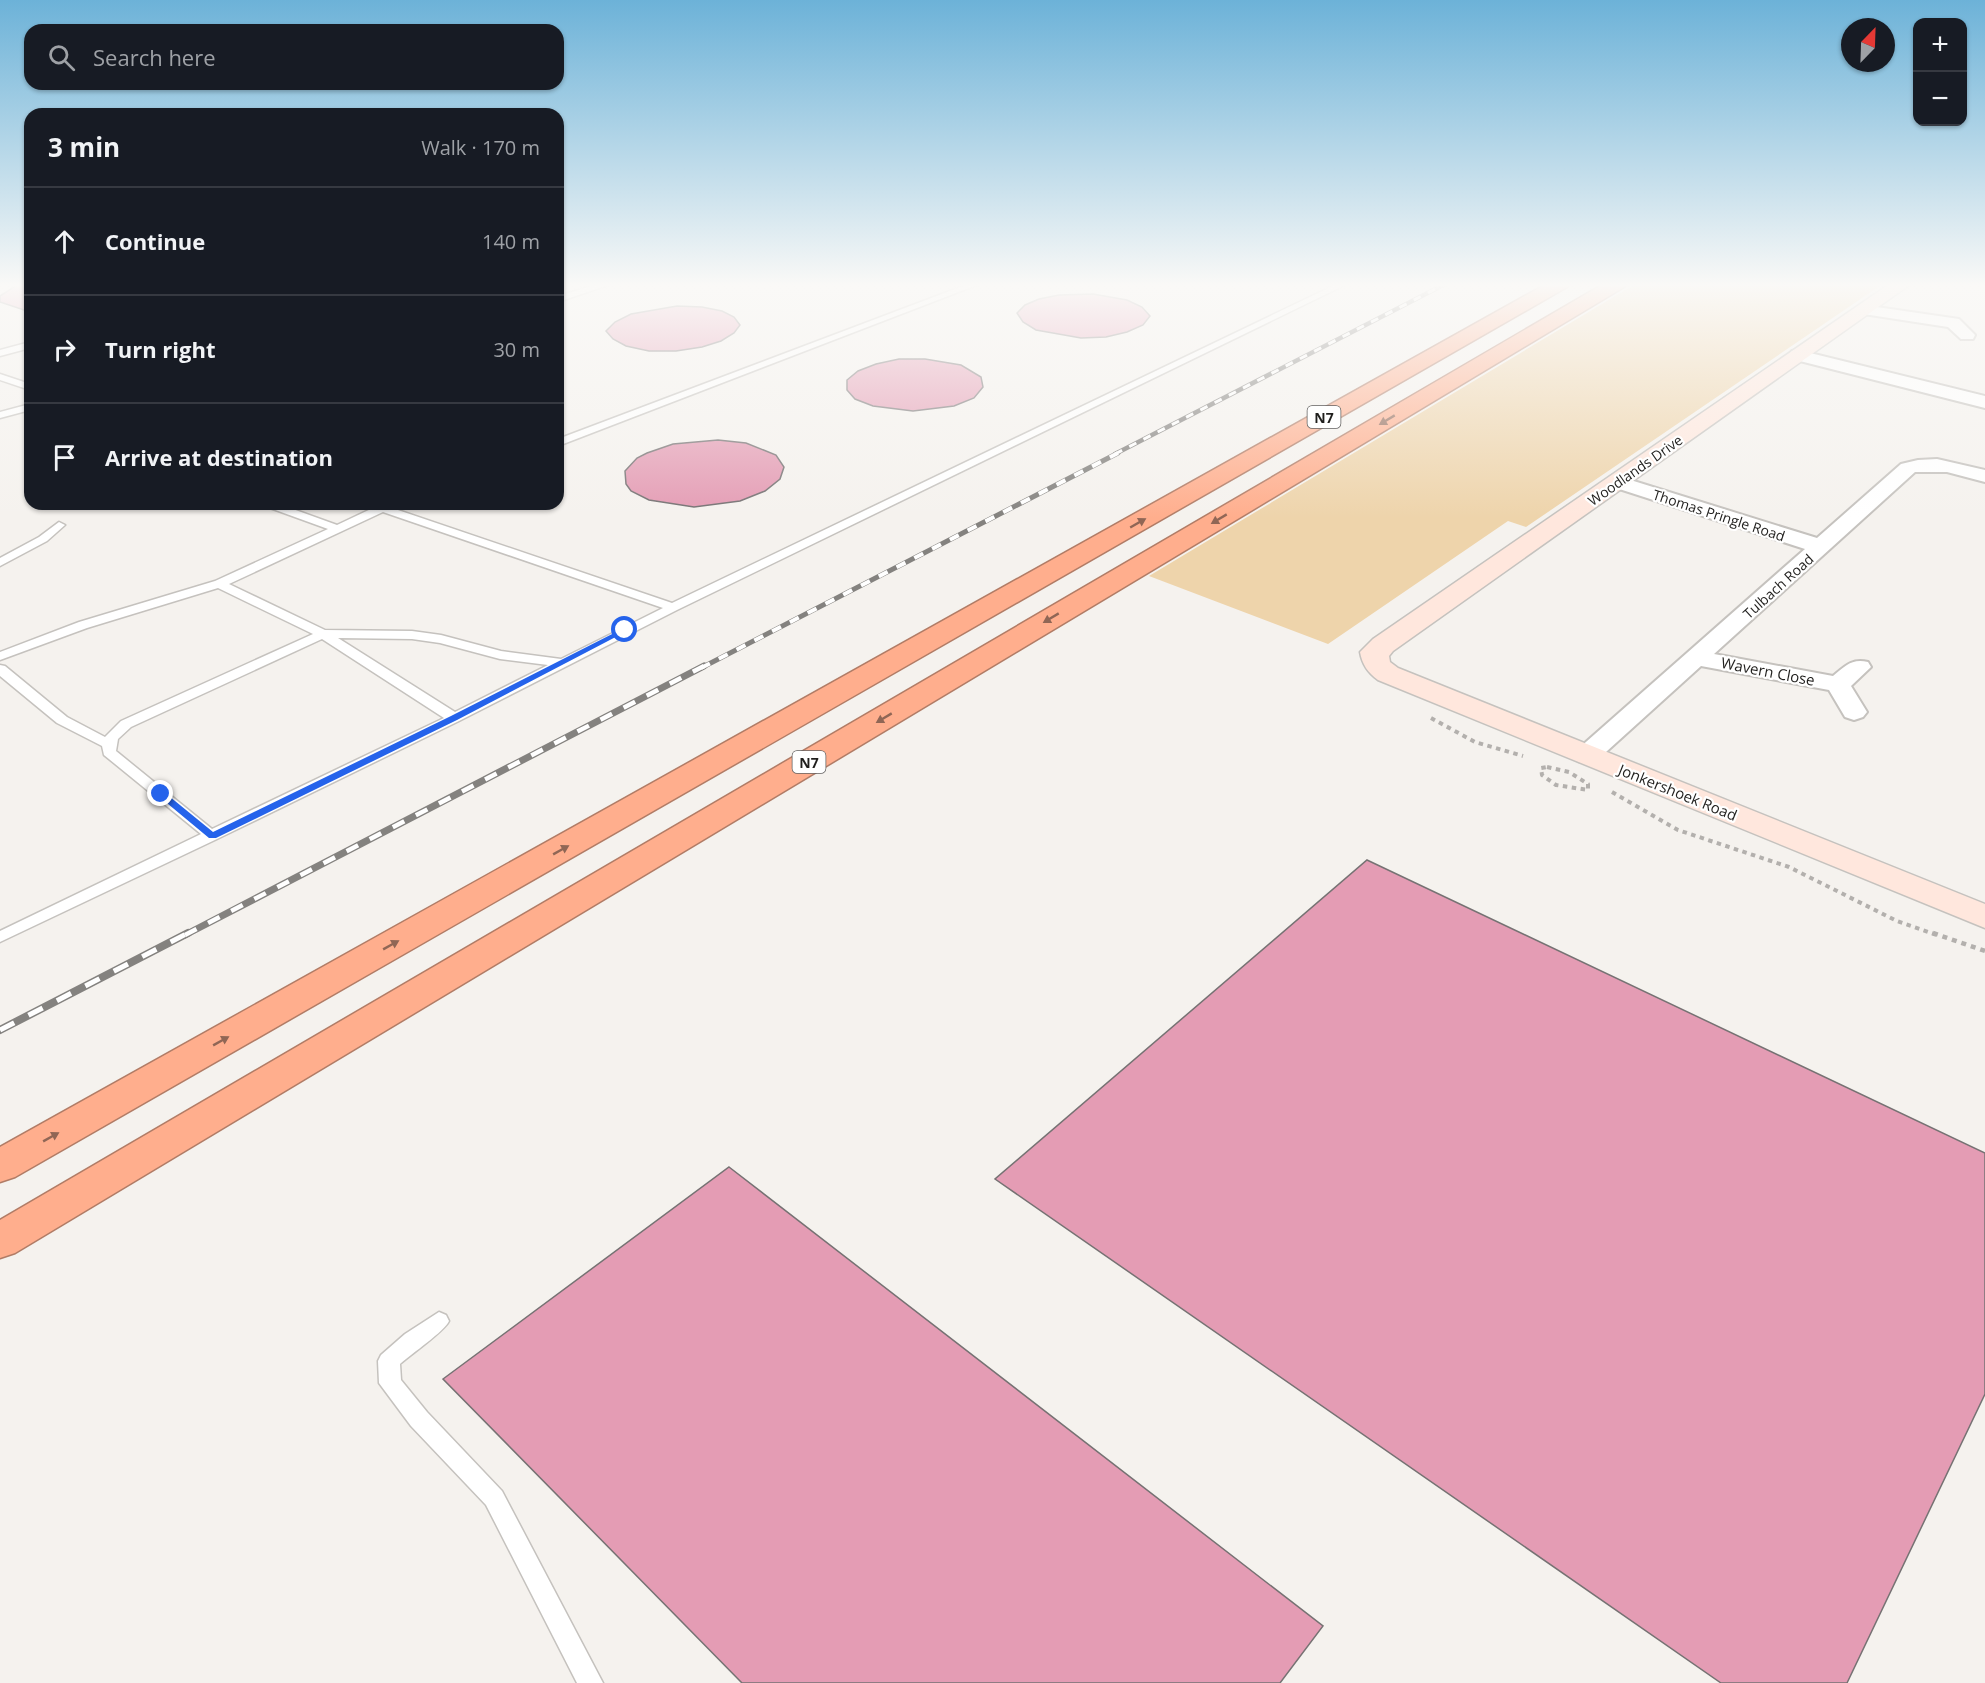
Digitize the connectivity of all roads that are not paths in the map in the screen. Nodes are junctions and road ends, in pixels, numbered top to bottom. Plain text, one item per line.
1 (771, 362) edge
2 (1182, 362) edge
3 (1422, 362) edge
4 (1485, 362) edge
5 (1790, 362) edge
6 (1821, 362) edge
7 (0, 377) edge
8 (24, 385) edge
9 (1985, 402) edge
10 (24, 409) edge
11 (0, 415) edge
12 (564, 440) edge
13 (1985, 476) edge
14 (1617, 482) junction
15 (285, 510) edge
16 (372, 510) edge
17 (395, 510) edge
18 (59, 525) dead end
19 (337, 529) junction
20 (1822, 547) junction
21 (0, 563) edge
22 (219, 584) junction
23 (673, 607) junction
24 (323, 634) junction
25 (0, 656) edge
26 (1697, 658) junction
27 (1375, 661) joint
28 (562, 663) junction
29 (1859, 667) dead end
30 (0, 669) edge
31 (1838, 684) junction
32 (1854, 712) dead end
33 (454, 718) junction
34 (108, 744) junction
35 (1581, 770) junction
36 (212, 836) junction
37 (1985, 917) edge
38 (0, 937) edge
39 (0, 1166) edge
40 (0, 1241) edge
41 (439, 1321) dead end
42 (590, 1683) edge

1 - 12 lane
2 - 23 lane
39 -> 3 highway, N7
4 -> 40 highway, N7
5 - 14 street, Woodlands Drive
6 - 9 street
7 - 8 lane
10 - 11 lane
13 - 20 street, Tulbach Road
14 - 20 street, Thomas Pringle Road
14 - 27 street, Woodlands Drive
15 - 19 lane
16 - 19 lane
17 - 23 lane
18 - 21 lane
19 - 22 lane
20 - 26 street, Tulbach Road
22 - 24 lane
22 - 25 lane
23 - 28 lane
24 - 28 lane
24 - 33 lane
24 - 34 lane
26 - 31 street, Wavern Close
26 - 35 street, Tulbach Road
27 - 35 street, Jonkershoek Road
28 - 33 lane
29 - 31 street
30 - 34 lane
31 - 32 street
33 - 36 lane
34 - 36 lane
35 - 37 street, Jonkershoek Road
36 - 38 lane
41 - 42 lane

